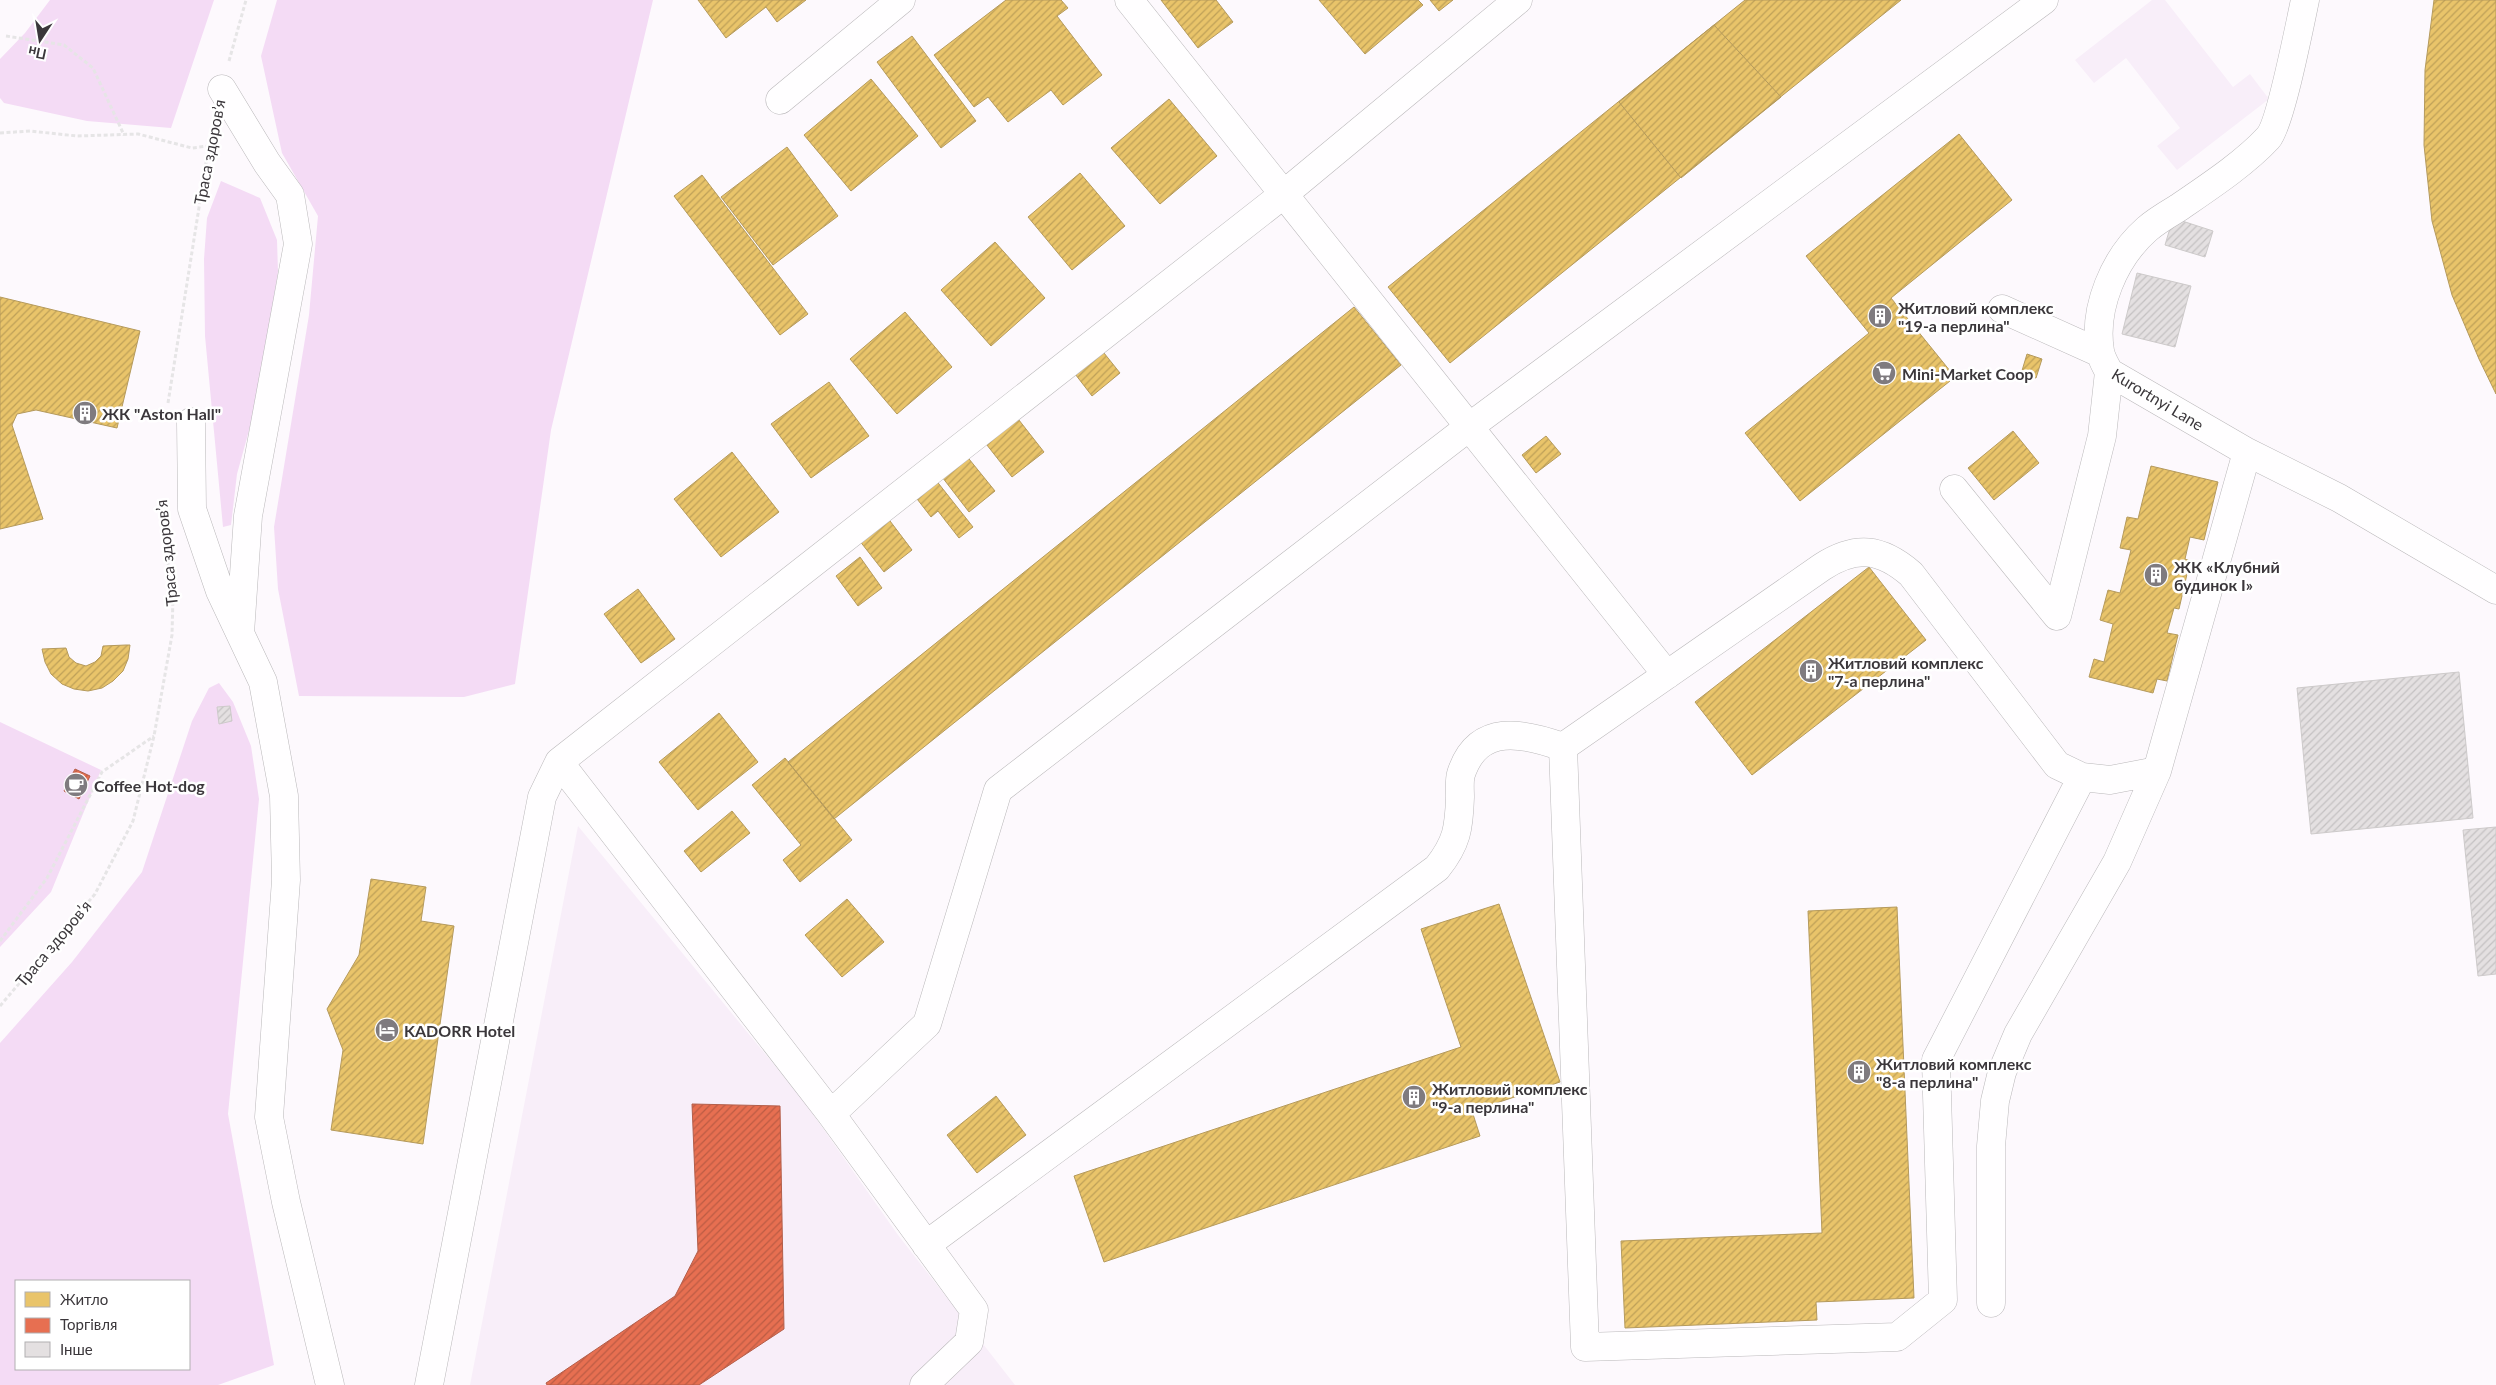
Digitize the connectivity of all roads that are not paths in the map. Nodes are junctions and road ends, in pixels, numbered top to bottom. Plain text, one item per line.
1 (901, 0) edge
2 (1129, 0) edge
3 (1518, 0) edge
4 (2044, 0) edge
5 (2305, 0) edge
6 (222, 89) road end
7 (780, 100) dead end
8 (1284, 194) junction
9 (2002, 309) dead end
10 (2105, 363) junction
11 (191, 422) dead end
12 (1469, 427) junction
13 (2247, 452) junction
14 (1954, 489) dead end
15 (2496, 590) edge
16 (240, 634) junction
17 (1667, 675) junction
18 (1563, 747) junction
19 (559, 762) junction
20 (2156, 771) junction
21 (2082, 777) junction
22 (831, 1114) junction
23 (926, 1245) junction
24 (1991, 1303) dead end
25 (330, 1385) edge
26 (429, 1385) edge
27 (924, 1385) edge

1 - 7 street
2 - 8 street
3 - 8 street
4 - 12 street
5 - 10 street, Kurortnyi Lane
6 - 16 street
8 - 12 street
8 - 19 street
9 - 10 street
10 - 13 street, Kurortnyi Lane
10 - 14 street
11 - 16 street
12 - 17 street
12 - 22 street
13 - 15 street, Kurortnyi Lane
13 - 20 street
16 - 25 street
17 - 18 street
17 - 21 street
18 - 21 street
18 - 23 street
19 - 22 street
19 - 26 street
20 - 21 street
20 - 24 street
22 - 23 street
23 - 27 street

